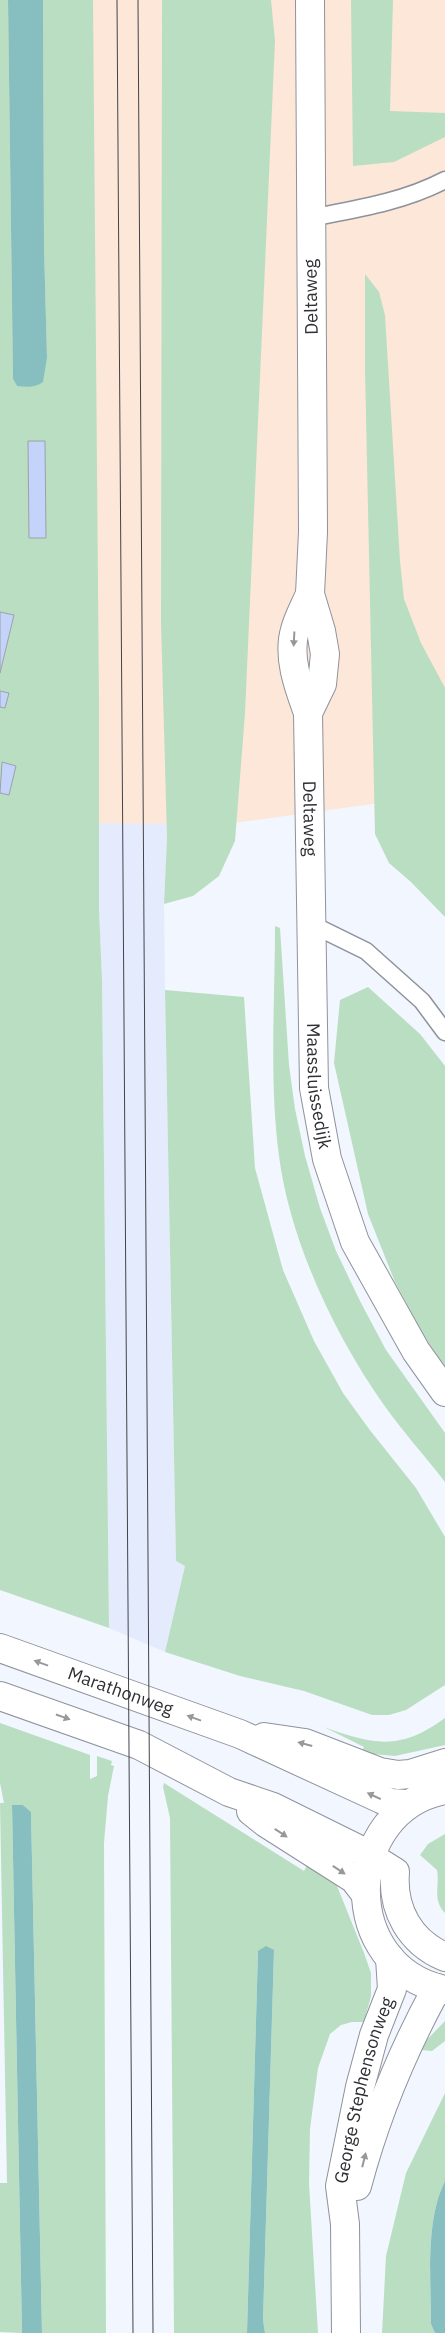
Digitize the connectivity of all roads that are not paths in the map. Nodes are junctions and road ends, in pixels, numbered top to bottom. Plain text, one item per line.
1 (310, 0) edge
2 (445, 180) edge
3 (310, 218) junction
4 (311, 924) junction
5 (445, 1032) edge
6 (445, 1392) edge
7 (0, 1648) edge
8 (0, 1696) edge
9 (240, 1734) junction
10 (445, 1763) edge
11 (445, 1790) edge
12 (229, 1792) junction
13 (406, 1804) junction
14 (372, 1857) junction
15 (364, 1892) junction
16 (445, 1957) edge
17 (390, 1958) junction
18 (442, 1986) edge
19 (346, 2224) junction
20 (346, 2333) edge

1 - 3 main road, Deltaweg
2 - 3 lane
3 - 4 main road, Deltaweg
4 - 5 lane
4 - 6 main road, Maassluissedijk
9 -> 7 main road, Marathonweg
8 -> 12 main road
10 -> 9 main road, Marathonweg
13 -> 9 main road, Marathonweg
11 - 13 main road
12 - 14 main road
12 -> 15 main road
13 - 14 main road
14 - 15 main road
14 - 16 main road
15 - 17 main road
17 - 18 main road
17 - 19 main road, George Stephensonweg
19 -> 18 main road, George Stephensonweg
19 - 20 main road, George Stephensonweg

